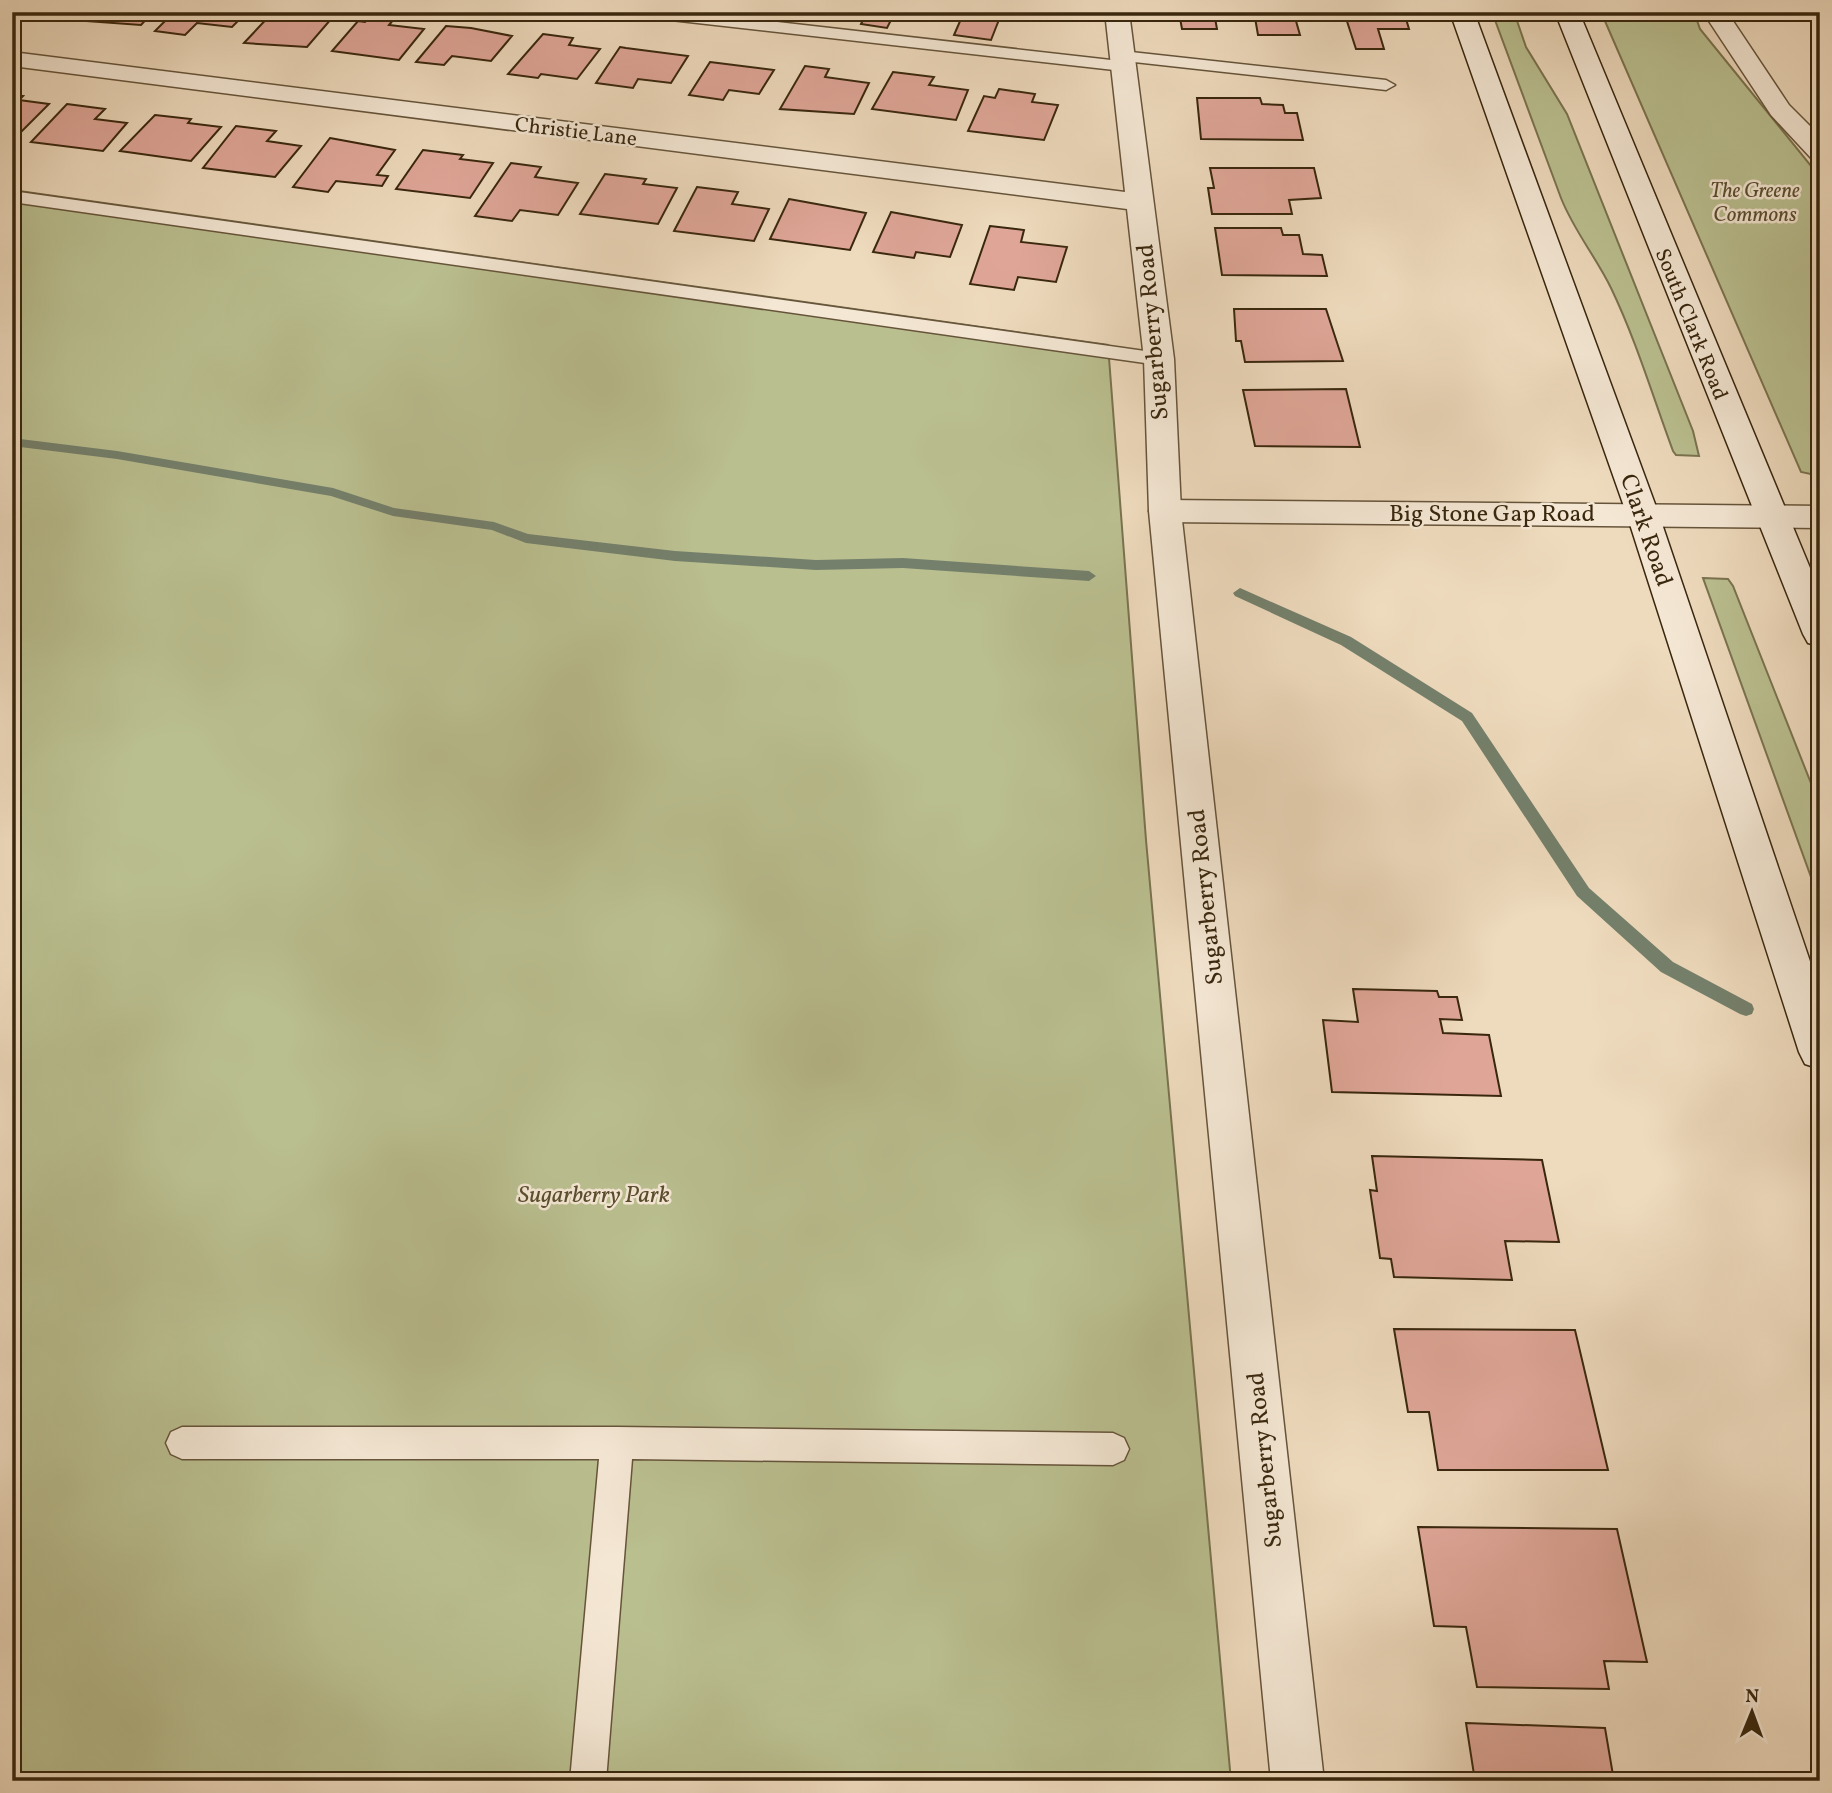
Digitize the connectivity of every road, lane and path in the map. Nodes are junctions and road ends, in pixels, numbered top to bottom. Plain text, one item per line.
1 (644, 12) edge
2 (1117, 12) edge
3 (1462, 12) edge
4 (1567, 12) edge
5 (1715, 12) edge
6 (12, 59) edge
7 (1122, 61) junction
8 (1385, 85) dead end
9 (1820, 152) edge
10 (12, 196) edge
11 (1140, 202) junction
12 (1159, 359) junction
13 (1164, 511) junction
14 (1643, 514) junction
15 (1770, 516) junction
16 (1820, 517) edge
17 (1820, 634) edge
18 (1820, 1052) edge
19 (182, 1443) dead end
20 (617, 1443) junction
21 (1113, 1449) dead end
22 (588, 1781) edge
23 (1298, 1781) edge

1 - 7 lane
2 - 7 street, Sugarberry Road
3 - 14 street, Clark Road
4 - 15 street, South Clark Road
5 - 9 street
6 - 11 street, Christie Lane
7 - 8 lane
7 - 11 street, Sugarberry Road
10 - 12 lane
11 - 12 street, Sugarberry Road
12 - 13 street, Sugarberry Road
13 - 14 street, Big Stone Gap Road
13 - 23 street, Sugarberry Road
14 - 15 street, Big Stone Gap Road
14 - 18 street, Clark Road
15 - 16 street, Big Stone Gap Road
15 - 17 street, South Clark Road
19 - 20 lane
20 - 21 lane
20 - 22 lane

